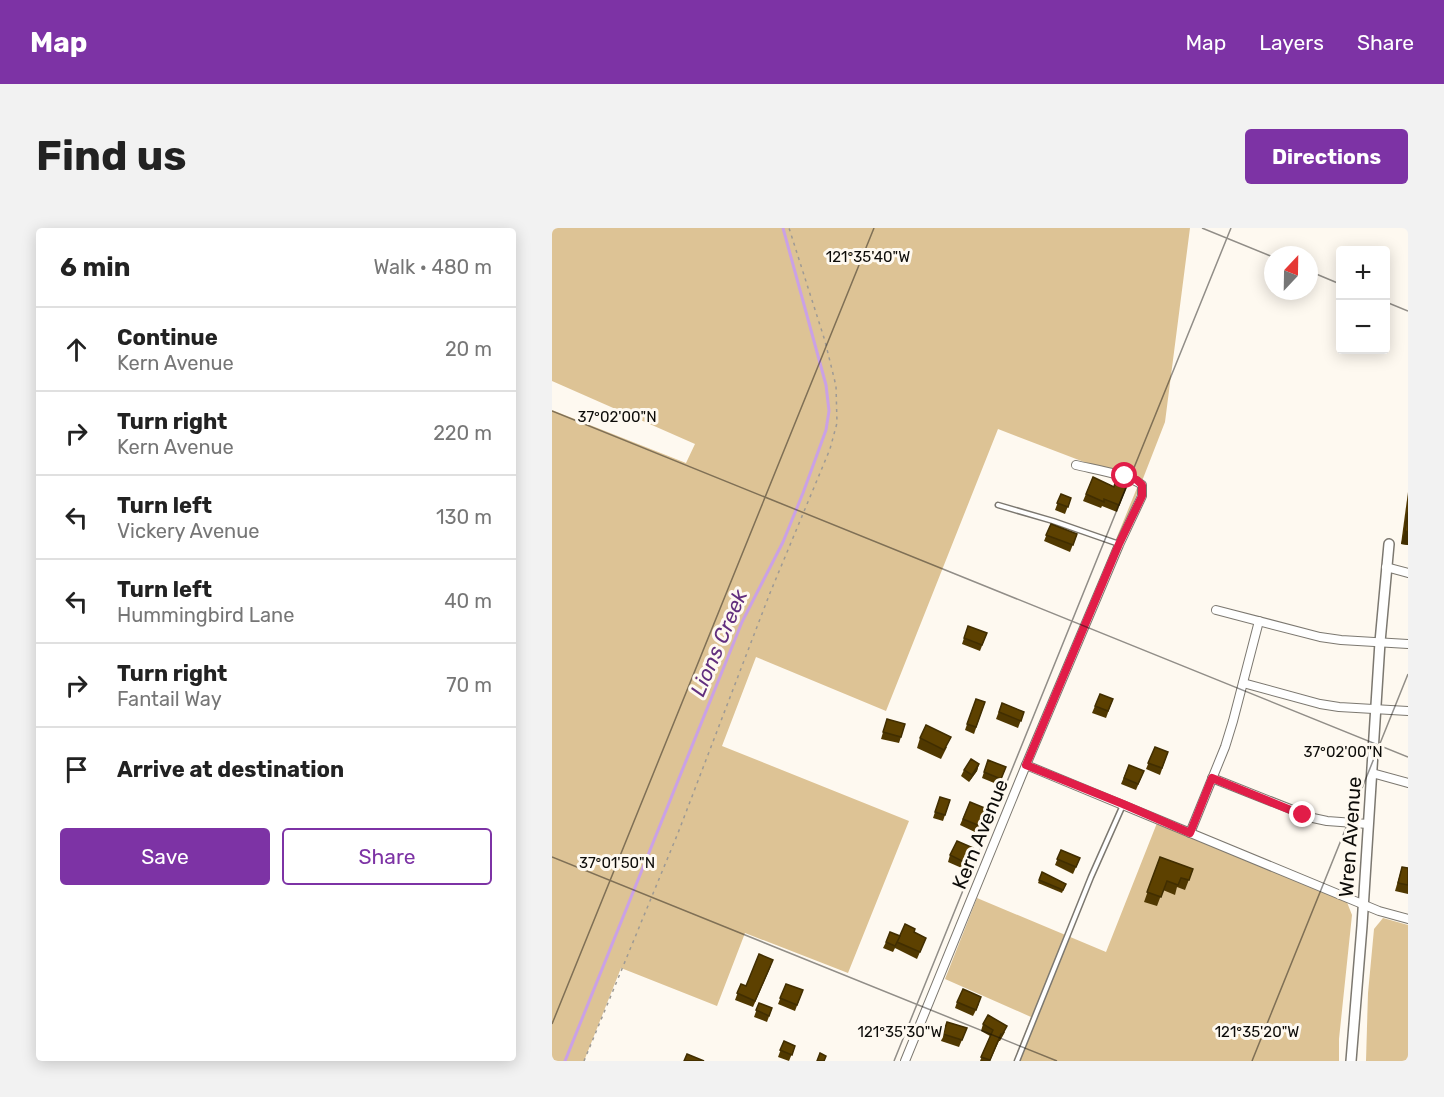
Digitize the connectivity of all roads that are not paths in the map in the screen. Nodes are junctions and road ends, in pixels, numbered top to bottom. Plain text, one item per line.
1 (1076, 465) dead end
2 (998, 505) dead end
3 (1119, 544) junction
4 (1389, 544) dead end
5 (1386, 567) junction
6 (1408, 573) edge
7 (1216, 610) dead end
8 (1259, 621) junction
9 (1380, 642) junction
10 (1408, 644) edge
11 (1243, 683) junction
12 (1376, 709) junction
13 (1408, 711) edge
14 (1026, 765) junction
15 (1372, 773) junction
16 (1212, 778) junction
17 (1408, 783) edge
18 (1123, 804) junction
19 (1368, 824) junction
20 (1190, 833) junction
21 (1363, 904) junction
22 (1408, 919) edge
23 (905, 1061) edge
24 (1017, 1061) edge
25 (1351, 1061) edge

1 - 3 street, Kern Avenue
2 - 3 lane
3 - 14 street, Kern Avenue
4 - 5 street, Wren Avenue
5 - 6 street
5 - 9 street, Wren Avenue
7 - 8 street
8 - 9 street
8 - 11 street
9 - 10 street
9 - 12 street, Wren Avenue
11 - 12 street
11 - 16 street
12 - 13 street
12 - 15 street, Wren Avenue
14 - 18 street
14 - 23 street, Kern Avenue
15 - 17 street
15 - 19 street, Wren Avenue
16 - 19 street
16 - 20 street
18 - 20 street
18 - 24 lane
19 - 21 street, Wren Avenue
20 - 21 street
21 - 22 street
21 - 25 street, Wren Avenue

